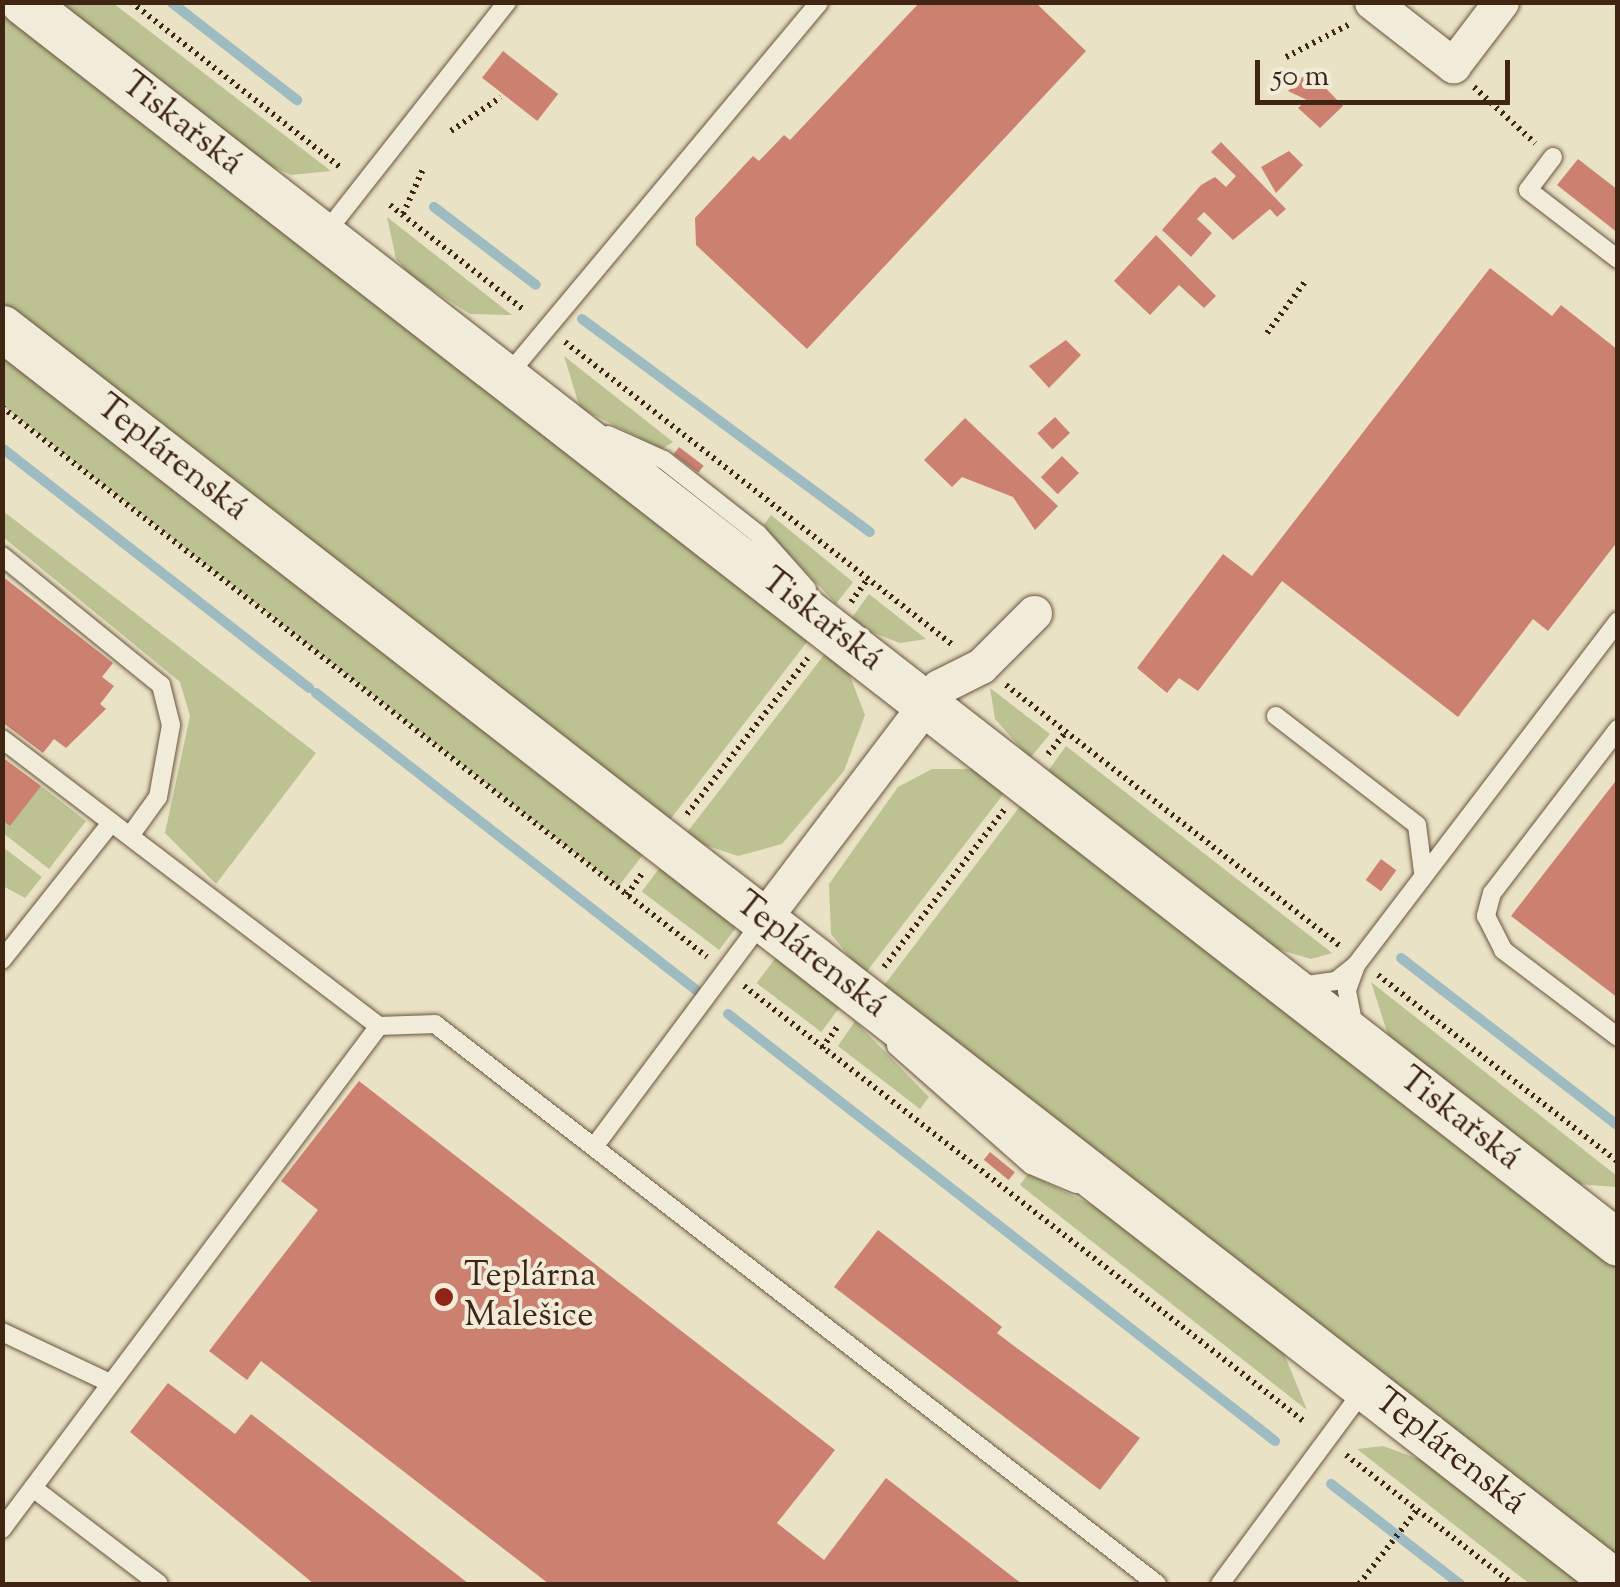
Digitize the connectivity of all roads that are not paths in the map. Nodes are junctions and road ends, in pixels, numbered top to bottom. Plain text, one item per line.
1 (23, 2) edge
2 (507, 2) edge
3 (818, 2) edge
4 (1501, 2) edge
5 (1376, 6) edge
6 (1553, 157) dead end
7 (323, 236) junction
8 (1618, 259) edge
9 (2, 328) edge
10 (506, 377) junction
11 (2, 556) edge
12 (1034, 613) dead end
13 (1618, 621) edge
14 (926, 703) junction
15 (1276, 716) dead end
16 (1618, 729) edge
17 (2, 739) edge
18 (110, 824) junction
19 (132, 833) junction
20 (1420, 882) junction
21 (763, 919) junction
22 (2, 960) edge
23 (1365, 968) junction
24 (1266, 970) junction
25 (378, 1026) junction
26 (1618, 1038) edge
27 (1376, 1055) junction
28 (594, 1147) junction
29 (1570, 1206) junction
30 (1618, 1208) edge
31 (1618, 1243) edge
32 (2, 1332) edge
33 (110, 1383) junction
34 (1365, 1388) junction
35 (33, 1488) junction
36 (2, 1529) edge
37 (159, 1584) edge
38 (1156, 1584) edge
39 (1220, 1584) edge
40 (1618, 1584) edge

1 - 7 street, Tiskařská
2 - 7 lane
3 - 10 lane
4 - 5 street
6 - 8 lane
7 - 10 street, Tiskařská
9 - 21 street, Teplárenská
10 - 14 street, Tiskařská
11 - 19 lane
12 - 14 street
13 - 20 lane
14 - 21 street
14 - 24 street, Tiskařská
15 - 20 lane
16 - 26 lane
17 - 18 lane
18 - 19 lane
18 - 22 lane
19 - 25 lane
20 - 23 lane
21 - 28 lane
21 - 34 street, Teplárenská
23 - 24 lane
23 - 27 lane
24 - 27 street, Tiskařská
25 - 28 lane
25 - 33 lane
27 - 29 street, Tiskařská
28 - 38 lane
29 - 30 lane
29 - 31 street, Tiskařská
32 - 33 lane
33 - 35 lane
34 - 39 lane
34 - 40 street, Teplárenská
35 - 36 lane
35 - 37 lane

